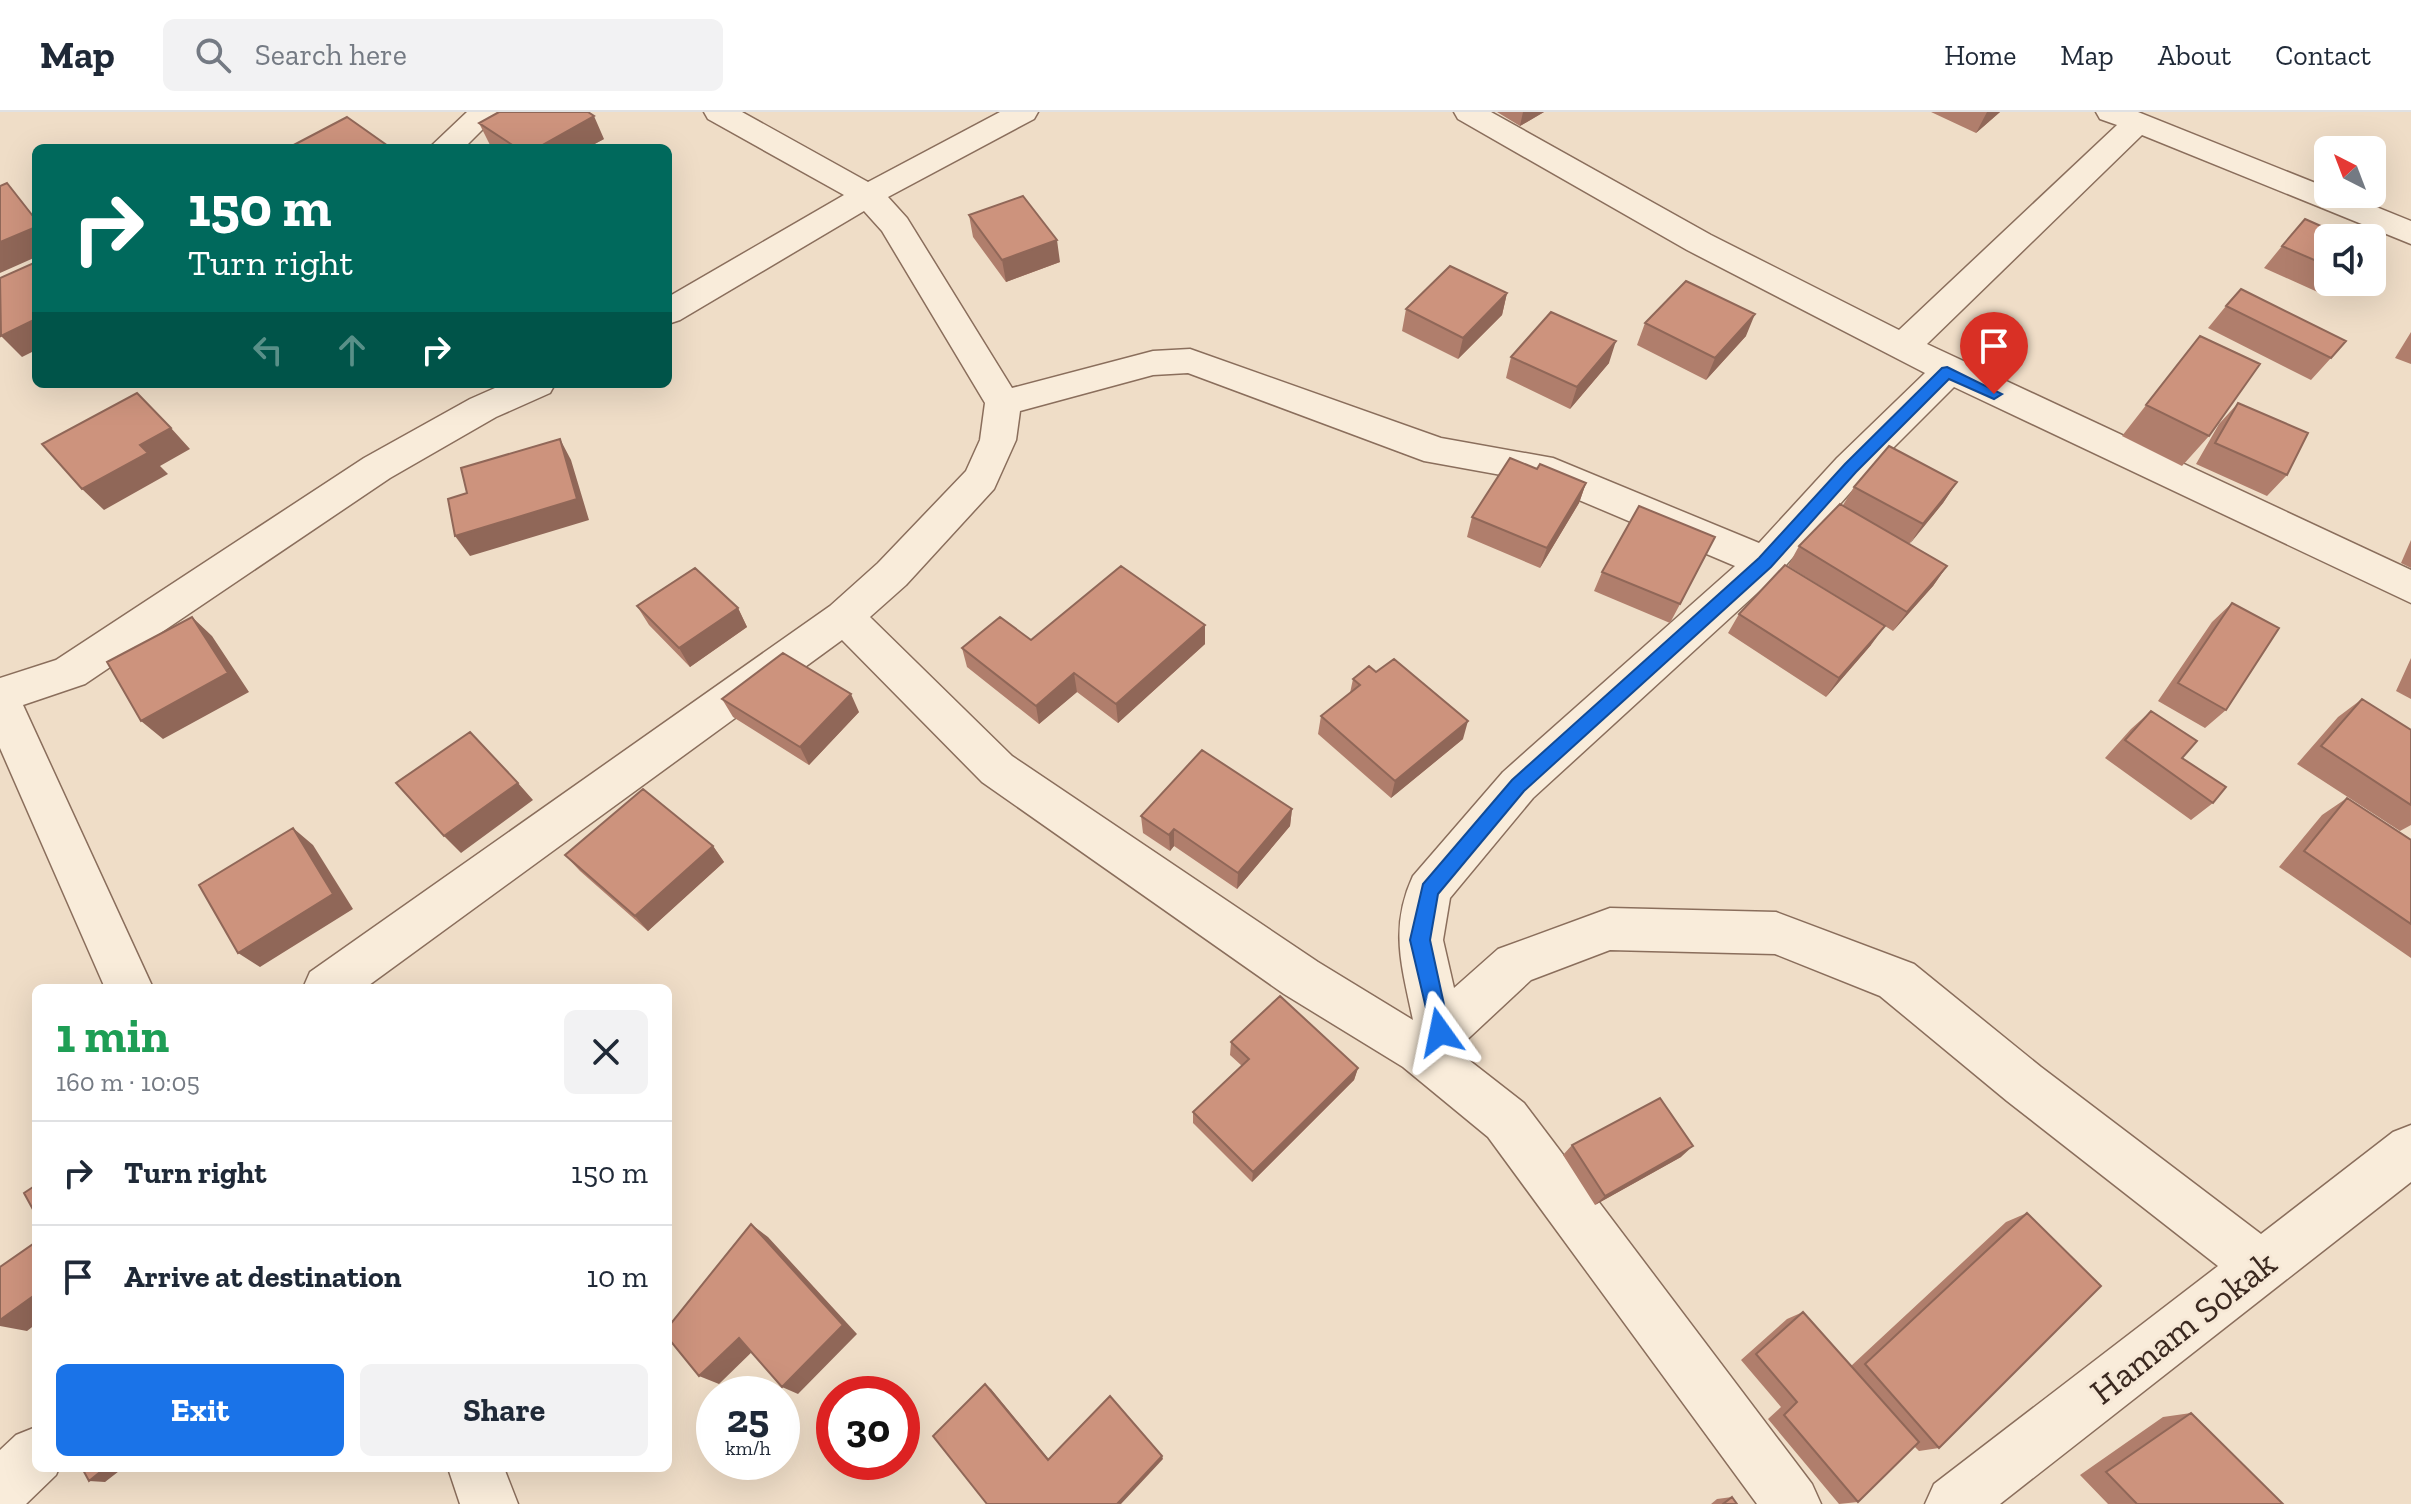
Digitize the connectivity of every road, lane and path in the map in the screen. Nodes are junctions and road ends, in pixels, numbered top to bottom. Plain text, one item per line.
1 (485, 112) edge
2 (719, 112) edge
3 (1023, 112) edge
4 (1469, 112) edge
5 (2124, 118) edge
6 (449, 144) edge
7 (868, 195) junction
8 (2411, 233) edge
9 (672, 310) edge
10 (1901, 348) junction
11 (1947, 372) junction
12 (515, 388) edge
13 (470, 396) edge
14 (1003, 403) junction
15 (1765, 562) junction
16 (2411, 587) edge
17 (844, 617) junction
18 (0, 697) edge
19 (127, 984) edge
20 (333, 984) edge
21 (1430, 1041) junction
22 (2411, 1150) edge
23 (2260, 1266) junction
24 (32, 1459) edge
25 (477, 1472) edge
26 (0, 1489) edge
27 (489, 1504) edge
28 (1792, 1504) edge
29 (1954, 1504) edge

1 - 6 street
2 - 7 street
3 - 7 street
4 - 10 street
5 - 8 street
5 - 10 street
7 - 9 street
7 - 14 street
10 - 11 street
11 - 15 street
11 - 16 street
12 - 13 street
13 - 18 street
14 - 15 street
14 - 17 street
15 - 21 street
17 - 20 street
17 - 21 street
18 - 19 street
21 - 23 street
21 - 28 street
22 - 23 street, Hamam Sokak
23 - 29 street, Hamam Sokak
24 - 26 street
25 - 27 street

